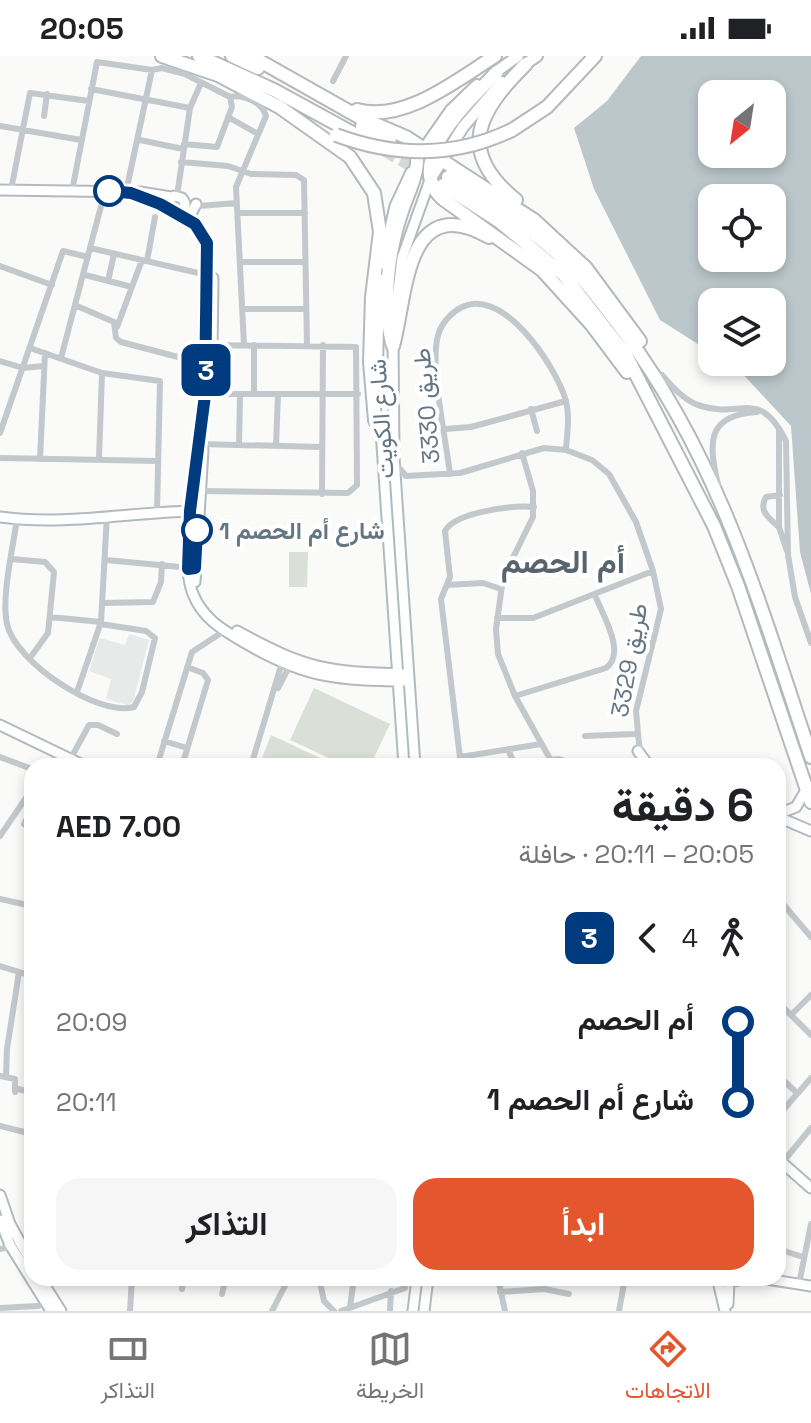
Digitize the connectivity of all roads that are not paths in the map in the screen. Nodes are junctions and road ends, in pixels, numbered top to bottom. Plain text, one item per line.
1 (162, 56) edge
2 (199, 56) edge
3 (232, 56) edge
4 (251, 56) edge
5 (495, 56) edge
6 (595, 56) edge
7 (344, 57) edge
8 (527, 59) edge
9 (152, 70) junction
10 (497, 72) joint
11 (333, 81) dead end
12 (201, 83) junction
13 (91, 89) junction
14 (47, 94) junction
15 (230, 97) junction
16 (328, 98) junction
17 (148, 99) junction
18 (89, 101) junction
19 (278, 106) junction
20 (190, 108) junction
21 (44, 116) dead end
22 (228, 117) junction
23 (0, 126) edge
24 (20, 130) junction
25 (258, 134) junction
26 (81, 140) junction
27 (140, 140) junction
28 (184, 147) junction
29 (424, 158) junction
30 (181, 162) junction
31 (241, 172) junction
32 (430, 180) junction
33 (6, 190) edge
34 (72, 191) junction
35 (105, 191) junction
36 (128, 192) junction
37 (237, 203) junction
38 (185, 205) junction
39 (240, 213) junction
40 (305, 213) junction
41 (155, 217) dead end
42 (208, 238) junction
43 (565, 246) junction
44 (90, 248) junction
45 (114, 254) junction
46 (88, 257) junction
47 (144, 261) junction
48 (242, 262) junction
49 (305, 262) junction
50 (0, 266) edge
51 (85, 275) junction
52 (207, 275) junction
53 (108, 281) junction
54 (555, 283) junction
55 (52, 285) junction
56 (132, 287) junction
57 (77, 306) junction
58 (243, 309) junction
59 (306, 309) junction
60 (116, 327) junction
61 (210, 345) junction
62 (244, 345) junction
63 (254, 345) junction
64 (307, 345) junction
65 (323, 345) junction
66 (393, 346) junction
67 (30, 348) junction
68 (45, 353) junction
69 (61, 358) junction
70 (0, 361) edge
71 (209, 365) junction
72 (43, 366) junction
73 (23, 368) junction
74 (102, 373) junction
75 (662, 375) junction
76 (666, 390) junction
77 (226, 394) dead end
78 (254, 394) junction
79 (278, 394) junction
80 (323, 394) junction
81 (358, 394) junction
82 (240, 395) junction
83 (566, 401) junction
84 (651, 402) junction
85 (531, 409) junction
86 (763, 411) junction
87 (2, 419) edge
88 (779, 428) junction
89 (445, 429) junction
90 (537, 431) dead end
91 (0, 433) edge
92 (382, 433) junction
93 (201, 444) junction
94 (239, 445) junction
95 (276, 446) junction
96 (322, 447) junction
97 (566, 450) junction
98 (522, 453) junction
99 (0, 458) edge
100 (394, 458) junction
101 (40, 459) junction
102 (99, 459) junction
103 (158, 461) junction
104 (450, 474) junction
105 (413, 476) junction
106 (197, 491) junction
107 (322, 494) junction
108 (779, 495) junction
109 (788, 495) junction
110 (722, 501) junction
111 (398, 505) junction
112 (534, 507) junction
113 (195, 511) junction
114 (157, 512) junction
115 (107, 515) junction
116 (0, 517) edge
117 (17, 519) junction
118 (779, 527) junction
119 (788, 555) junction
120 (12, 559) junction
121 (106, 560) junction
122 (162, 564) junction
123 (191, 568) junction
124 (653, 571) junction
125 (447, 585) junction
126 (501, 589) junction
127 (595, 595) junction
128 (103, 603) junction
129 (50, 617) junction
130 (497, 618) junction
131 (101, 623) junction
132 (224, 631) junction
133 (395, 634) junction
134 (811, 643) edge
135 (30, 658) junction
136 (286, 662) junction
137 (187, 667) junction
138 (365, 676) junction
139 (402, 677) junction
140 (77, 692) junction
141 (515, 696) junction
142 (398, 717) junction
143 (0, 725) edge
144 (117, 734) dead end
145 (635, 734) junction
146 (585, 736) dead end
147 (164, 741) junction
148 (541, 744) junction
149 (187, 748) junction
150 (508, 749) junction
151 (638, 751) junction
152 (64, 755) junction
153 (0, 757) edge
154 (460, 757) joint
155 (811, 757) edge
156 (61, 758) edge
157 (70, 758) edge
158 (159, 758) edge
159 (184, 758) edge
160 (254, 758) edge
161 (403, 758) edge
162 (414, 758) edge
163 (512, 758) edge
164 (549, 758) edge
165 (638, 758) edge
166 (643, 758) edge
167 (24, 766) edge
168 (809, 796) edge
169 (24, 801) edge
170 (786, 811) edge
171 (786, 819) edge
172 (811, 831) edge
173 (0, 836) edge
174 (0, 899) edge
175 (24, 904) edge
176 (786, 907) edge
177 (811, 937) edge
178 (0, 966) edge
179 (19, 972) junction
180 (24, 974) edge
181 (811, 995) edge
182 (786, 1010) edge
183 (791, 1015) junction
184 (811, 1035) edge
185 (3, 1076) edge
186 (811, 1078) edge
187 (786, 1083) edge
188 (24, 1091) edge
189 (797, 1093) junction
190 (786, 1106) edge
191 (3, 1128) edge
192 (811, 1128) edge
193 (24, 1132) edge
194 (786, 1155) edge
195 (786, 1166) edge
196 (811, 1188) edge
197 (0, 1195) edge
198 (0, 1220) edge
199 (811, 1224) edge
200 (8, 1248) edge
201 (786, 1252) edge
202 (803, 1257) junction
203 (24, 1268) edge
204 (786, 1282) edge
205 (799, 1284) junction
206 (35, 1286) edge
207 (45, 1286) edge
208 (132, 1286) edge
209 (182, 1286) edge
210 (224, 1286) edge
211 (284, 1286) edge
212 (321, 1286) edge
213 (353, 1286) edge
214 (416, 1286) edge
215 (427, 1286) edge
216 (499, 1286) edge
217 (624, 1286) edge
218 (718, 1286) edge
219 (729, 1286) edge
220 (811, 1286) edge
221 (405, 1288) dead end
222 (182, 1289) dead end
223 (391, 1291) junction
224 (500, 1292) junction
225 (222, 1294) dead end
226 (569, 1294) dead end
227 (38, 1306) dead end
228 (350, 1307) junction
229 (359, 1307) edge
230 (0, 1308) edge
231 (390, 1310) edge
232 (504, 1310) edge
233 (51, 1311) edge
234 (61, 1311) edge
235 (130, 1311) edge
236 (272, 1311) edge
237 (334, 1311) edge
238 (341, 1311) edge
239 (413, 1311) edge
240 (424, 1311) edge
241 (619, 1311) edge
242 (726, 1311) edge

1 - 19 highway
2 - 3 highway
4 - 16 highway
5 - 16 highway
6 - 19 highway, bridge
7 - 11 street
8 - 10 main road
8 - 29 main road
8 - 43 highway
9 - 12 street
9 - 13 street
9 - 17 street
10 - 29 highway
12 - 15 street
12 - 20 street
13 - 17 street
13 - 18 street
14 - 18 street
14 - 21 street
14 - 24 street
15 - 22 street
15 - 25 street
16 - 29 highway
17 - 20 street
17 - 27 street
18 - 26 street
19 - 92 highway
20 - 28 street
22 - 25 street
22 - 28 street
23 - 24 street
24 - 26 street
24 - 33 street
25 - 31 street
26 - 34 street
27 - 28 street
27 - 36 street
28 - 30 street
29 - 32 highway
29 - 43 highway
29 - 66 highway
29 - 92 street, شارع الكويت
30 - 31 street
30 - 38 street
31 - 37 street
31 - 40 street
32 - 54 highway
32 - 66 street, شارع الكويت
33 - 34 street
34 - 35 street
35 - 36 street
35 - 44 street
36 - 38 street
36 - 38 street
37 - 38 street
37 - 39 street
38 - 42 street
39 - 40 street
39 - 48 street
40 - 49 street
41 - 47 street
42 - 52 street
42 - 61 street
43 - 75 highway
44 - 45 street
44 - 46 street
45 - 47 street
45 - 53 street
46 - 51 street
46 - 55 street
47 - 52 street
47 - 56 street
48 - 49 street
48 - 58 street
49 - 59 street
50 - 55 street
51 - 53 street
51 - 57 street
52 - 61 street
53 - 56 street
54 - 66 highway
54 - 84 highway
55 - 67 street
56 - 60 street
57 - 60 street
57 - 69 street
58 - 59 street
58 - 62 street
59 - 64 street
60 - 71 street
61 - 62 street
61 - 71 street
62 - 63 street
63 - 64 street
63 - 78 street
64 - 65 street
65 - 80 street
65 - 81 street
66 - 100 street, شارع الكويت
67 - 68 street
67 - 73 street
68 - 69 street
68 - 72 street
69 - 74 street
70 - 73 street
71 - 93 street
72 - 73 street
72 - 101 street
73 - 87 street
74 - 102 street
74 - 103 street
75 - 76 highway
75 - 86 street
76 - 84 highway
76 - 110 highway
77 - 82 street
78 - 79 street
78 - 82 street
79 - 80 street
79 - 95 street
80 - 81 street
80 - 96 street
81 - 107 street
82 - 94 street
83 - 85 street
83 - 89 street, طريق 3330
83 - 97 street, طريق 3330
84 - 168 highway
85 - 89 street
85 - 90 street
86 - 88 street
86 - 110 street
87 - 91 street
88 - 108 street
88 - 109 street
89 - 104 street, طريق 3330
92 - 133 street, شارع الكويت
93 - 94 street
93 - 106 street
94 - 95 street
95 - 96 street
96 - 107 street
97 - 98 street
97 - 124 street, طريق 3329
98 - 104 street
98 - 112 street
99 - 101 street
100 - 105 street
100 - 111 street, شارع الكويت
101 - 102 street
102 - 103 street
103 - 114 street
104 - 105 street
105 - 111 street
106 - 107 street
106 - 113 street
108 - 109 street
108 - 118 street
108 - 118 street
109 - 119 street
110 - 155 highway
111 - 139 street, شارع الكويت
112 - 125 street
112 - 126 street
113 - 114 street
113 - 123 street
114 - 115 street
115 - 117 street
115 - 121 street
116 - 117 street
117 - 120 street
118 - 119 street
119 - 134 street
120 - 129 street
120 - 135 street
121 - 122 street
121 - 128 street
122 - 123 street
122 - 128 street
123 - 132 street
123 - 136 street
124 - 127 street
124 - 145 street, طريق 3329
125 - 126 street
125 - 154 street
126 - 130 street
127 - 130 street
127 - 141 street
128 - 131 street
129 - 131 street
129 - 135 street
130 - 141 street
131 - 140 street
131 - 140 street
132 - 136 street
132 - 137 street
133 - 138 street
133 - 139 street, شارع الكويت
135 - 140 street
136 - 138 street
136 - 160 street
137 - 147 street
137 - 149 street
138 - 139 street
138 - 142 street
139 - 142 street, شارع الكويت
139 - 162 street, شارع الكويت
141 - 148 street
142 - 161 street, شارع الكويت
143 - 152 street
144 - 152 street
145 - 146 street, طريق 3329
145 - 151 street, طريق 3329
147 - 149 street
147 - 158 street
148 - 150 street
148 - 164 street
149 - 159 street
150 - 154 street
150 - 163 street
151 - 165 street
151 - 166 street
152 - 156 street
152 - 157 street
153 - 167 street
168 - 170 street
169 - 173 street
171 - 172 street
174 - 175 street
176 - 177 street
178 - 179 street
179 - 180 street
179 - 185 street
181 - 183 street
182 - 183 street
183 - 184 street
185 - 188 street
186 - 189 street
187 - 189 street
189 - 190 street
191 - 193 street
192 - 194 street
195 - 196 street
197 - 200 street
198 - 200 street
199 - 202 street
200 - 203 street
201 - 202 street
202 - 205 street
204 - 205 street
205 - 220 street
206 - 233 street
207 - 234 street
208 - 235 street
209 - 222 street
210 - 225 street
211 - 236 street
212 - 237 street
213 - 228 street
214 - 239 street
215 - 240 street
216 - 224 street
217 - 241 street
218 - 242 street
219 - 242 street
221 - 223 street
223 - 229 street
223 - 231 street
224 - 226 street
224 - 232 street
227 - 230 street
228 - 229 street
228 - 238 street

